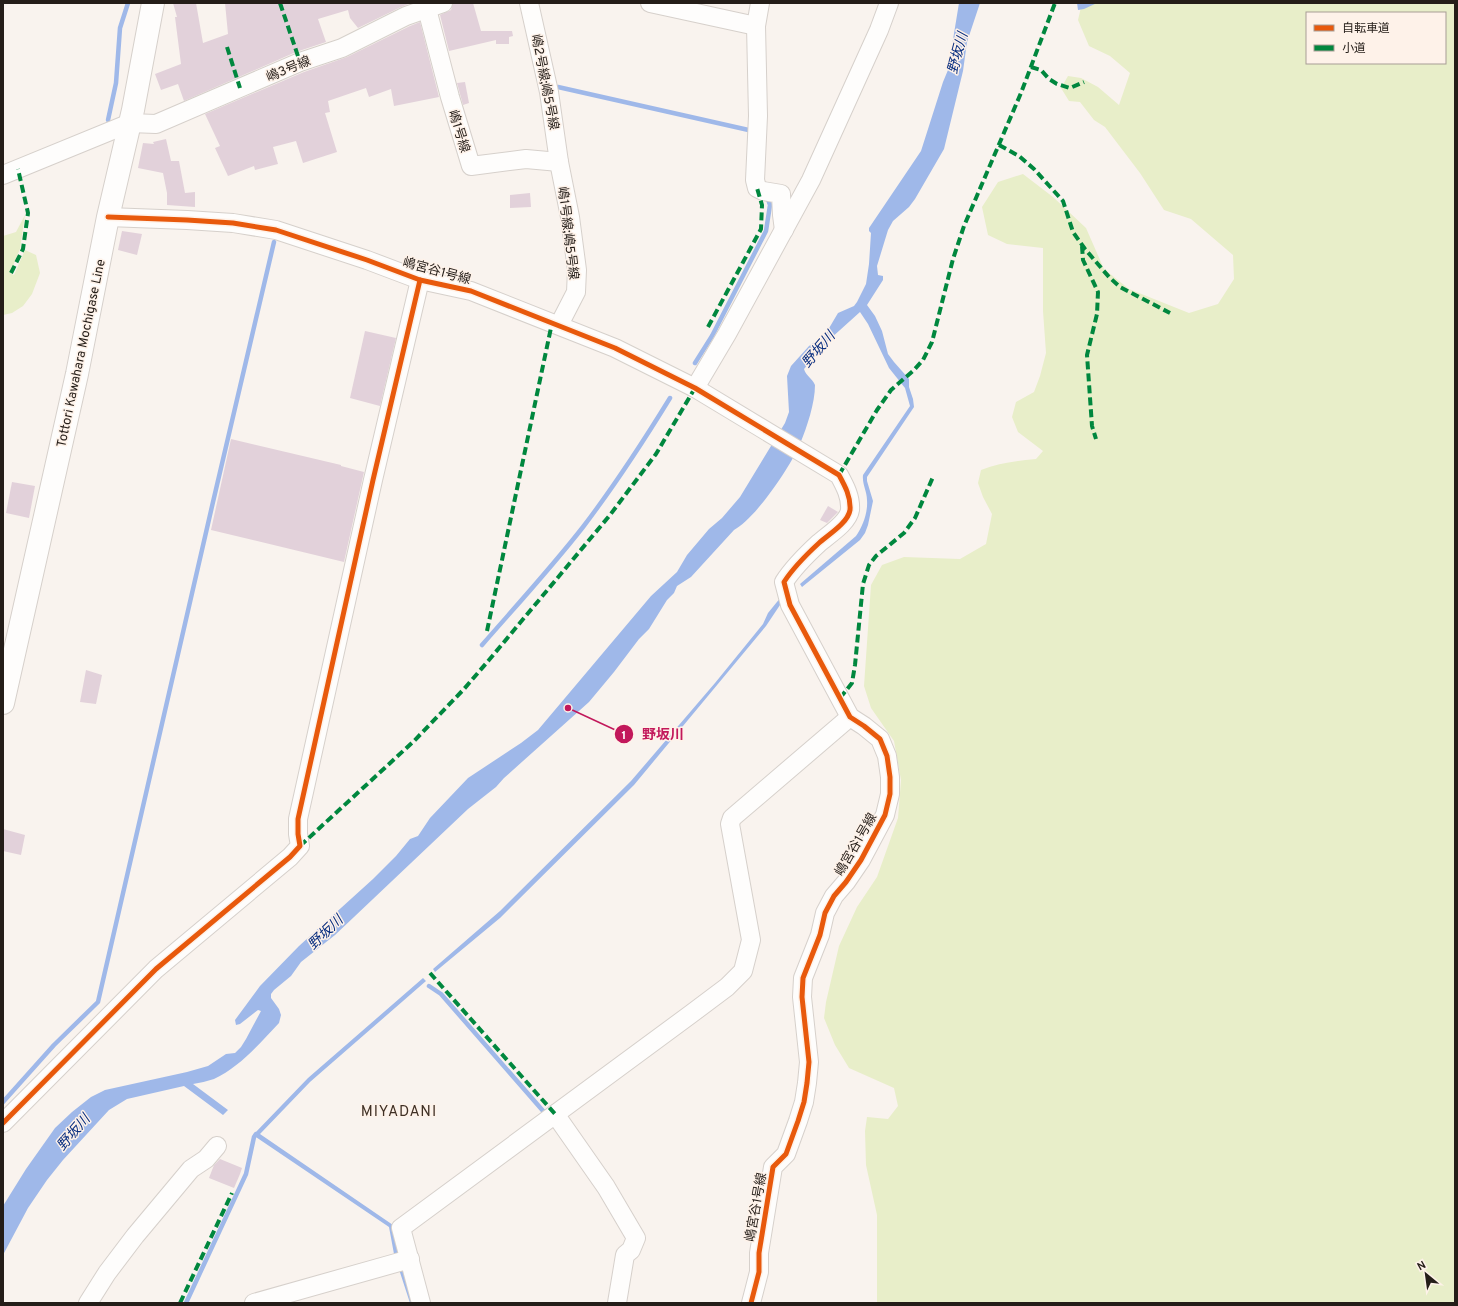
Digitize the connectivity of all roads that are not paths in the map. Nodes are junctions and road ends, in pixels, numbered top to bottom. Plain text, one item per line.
1 (153, 3) edge
2 (529, 3) edge
3 (650, 3) edge
4 (760, 3) edge
5 (889, 3) edge
6 (435, 6) edge
7 (405, 9) edge
8 (756, 26) junction
9 (130, 123) junction
10 (559, 162) junction
11 (3, 175) edge
12 (108, 217) junction
13 (784, 230) junction
14 (420, 280) junction
15 (559, 325) junction
16 (695, 388) junction
17 (3, 703) edge
18 (850, 716) junction
19 (554, 1114) junction
20 (3, 1123) edge
21 (217, 1146) dead end
22 (410, 1259) junction
23 (88, 1303) edge
24 (254, 1303) edge
25 (421, 1303) edge
26 (617, 1303) edge
27 (751, 1303) edge

1 - 9 main road, Tottori Kawahara Mochigase Line
2 - 10 street, 嶋2号線;嶋5号線
3 - 8 street
4 - 8 street
5 - 13 street
6 - 7 street, 嶋3号線
6 - 10 street, 嶋1号線
7 - 9 street, 嶋3号線
8 - 13 street
9 - 11 street
9 - 12 main road, Tottori Kawahara Mochigase Line
10 - 15 street, 嶋1号線;嶋5号線
12 - 14 street, 嶋宮谷1号線
12 - 17 main road, Tottori Kawahara Mochigase Line
13 - 16 street
14 - 15 street, 嶋宮谷1号線
14 - 20 street
15 - 16 street, 嶋宮谷1号線
16 - 18 street, 嶋宮谷1号線
18 - 19 street
18 - 27 street, 嶋宮谷1号線
19 - 22 street
19 - 26 street
21 - 23 street
22 - 24 street
22 - 25 street

